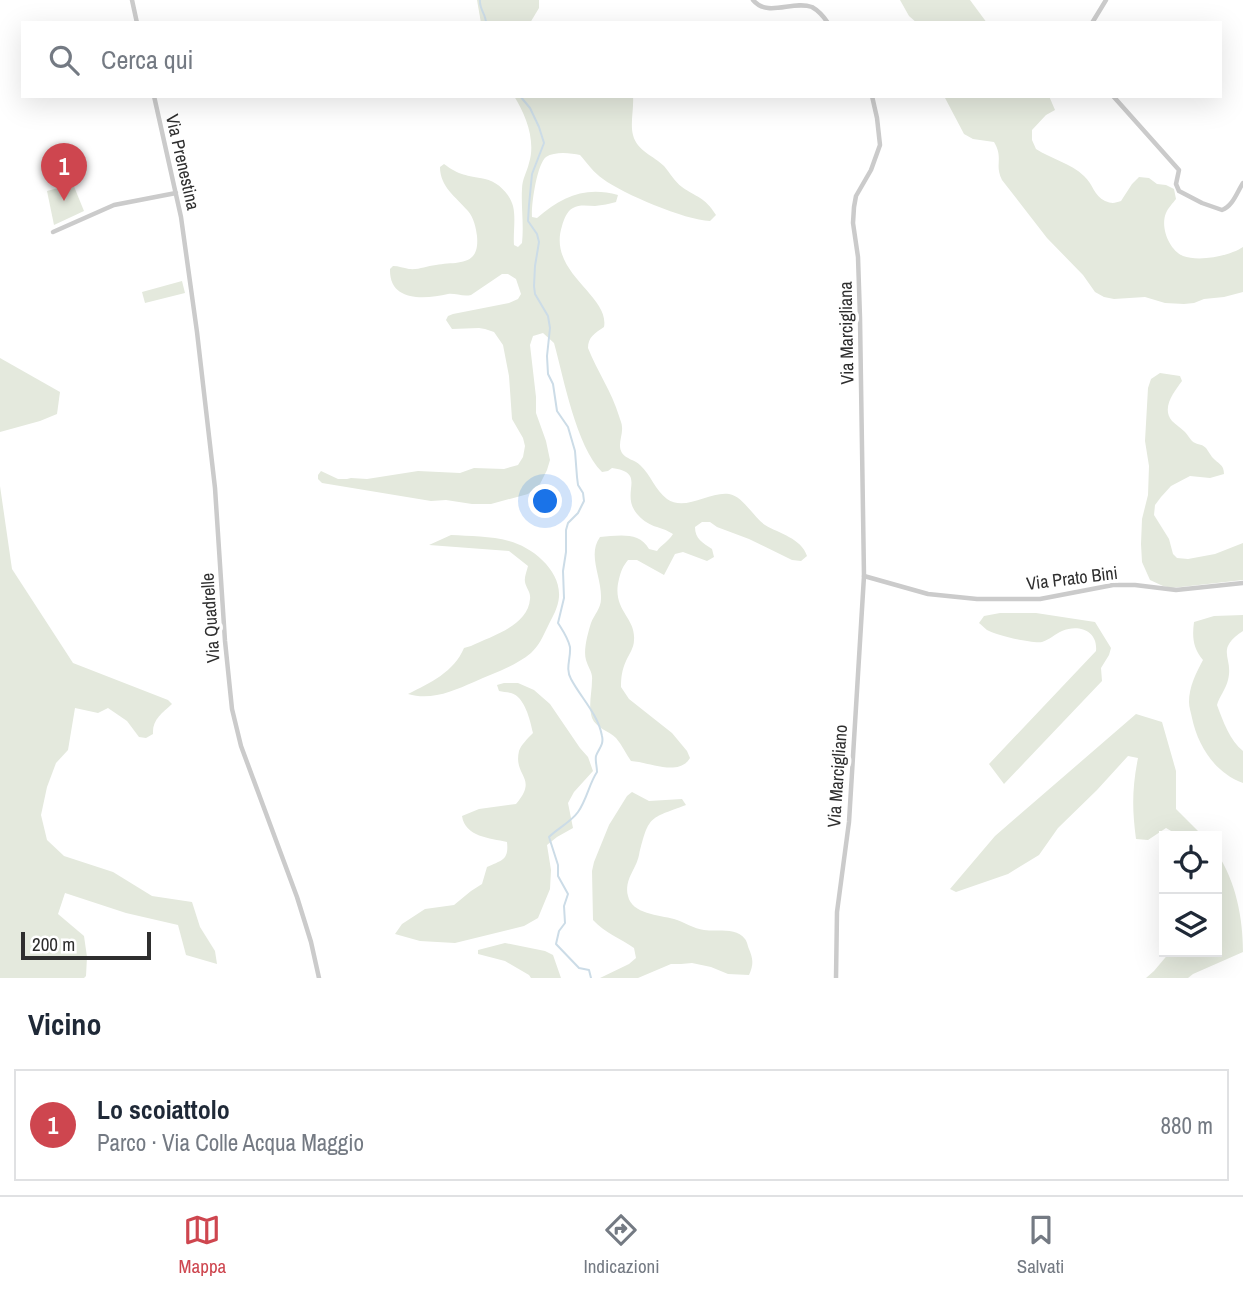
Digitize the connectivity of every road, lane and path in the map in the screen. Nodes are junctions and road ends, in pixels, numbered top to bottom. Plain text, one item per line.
1 (132, 0) edge
2 (752, 0) edge
3 (1106, 0) edge
4 (137, 21) edge
5 (826, 21) edge
6 (1094, 21) edge
7 (153, 98) edge
8 (873, 98) edge
9 (1115, 98) edge
10 (1243, 183) edge
11 (176, 193) junction
12 (53, 232) dead end
13 (185, 244) joint
14 (864, 576) junction
15 (1243, 583) edge
16 (319, 978) edge
17 (836, 978) edge

1 - 4 street
2 - 5 street
3 - 6 street
7 - 11 street, Via Prenestina
8 - 14 street, Via Marcigliana
9 - 10 street
11 - 12 street
11 - 13 street, Via Prenestina
13 - 16 street, Via Quadrelle
14 - 15 street, Via Prato Bini
14 - 17 street, Via Marcigliano

